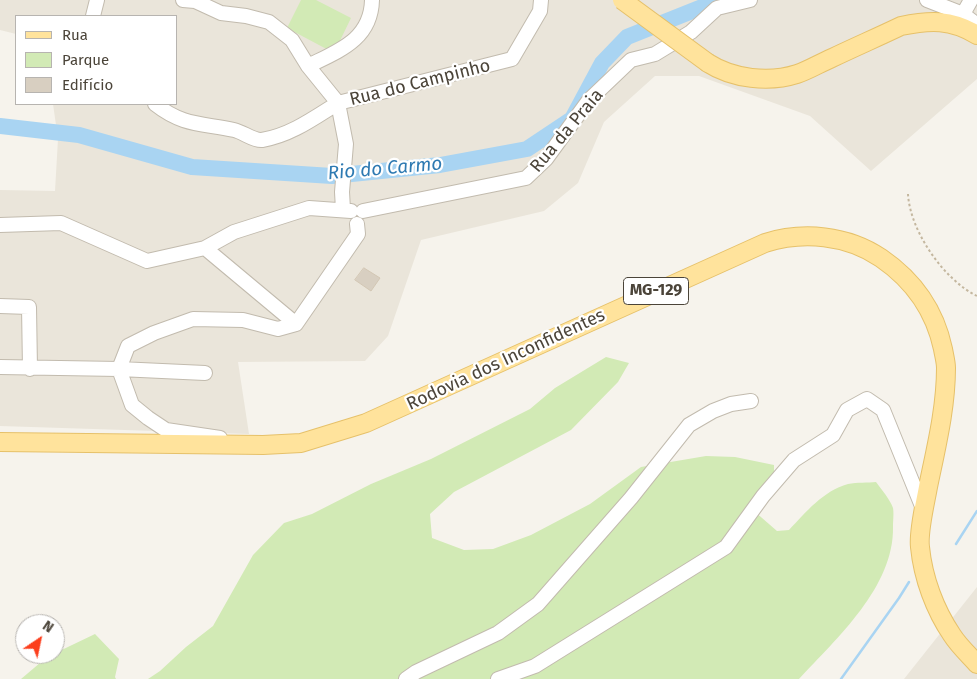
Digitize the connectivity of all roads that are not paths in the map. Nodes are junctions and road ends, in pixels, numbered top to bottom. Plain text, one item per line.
1 (97, 0) edge
2 (184, 0) edge
3 (372, 0) edge
4 (541, 0) edge
5 (622, 0) edge
6 (750, 0) edge
7 (926, 0) edge
8 (971, 0) edge
9 (713, 4) edge
10 (963, 14) junction
11 (93, 15) edge
12 (977, 24) edge
13 (977, 35) edge
14 (308, 66) junction
15 (338, 103) junction
16 (156, 105) edge
17 (352, 210) junction
18 (0, 225) edge
19 (205, 248) junction
20 (0, 306) edge
21 (296, 324) junction
22 (0, 367) edge
23 (30, 369) junction
24 (119, 369) junction
25 (205, 373) dead end
26 (751, 401) dead end
27 (0, 442) edge
28 (263, 445) junction
29 (924, 510) junction
30 (977, 664) edge
31 (406, 679) edge
32 (498, 679) edge

1 - 11 street
2 - 14 street, Rua do Campinho
3 - 14 street
4 - 15 street, Rua do Campinho
5 - 13 main road, bridge
6 - 9 street
7 - 10 street
8 - 10 street
9 - 17 street, Rua da Praia
10 - 12 street
14 - 15 street, Rua do Campinho
15 - 16 street
15 - 17 street
17 - 19 street, Rua da Praia
17 - 21 street
18 - 19 street, Rua da Praia
19 - 21 street
20 - 23 street
21 - 24 street
22 - 23 street
23 - 24 street
24 - 25 street
24 - 28 street
26 - 31 street
27 - 28 main road, Rodovia dos Inconfidentes / MG-129
28 - 29 main road, Rodovia dos Inconfidentes / MG-129
29 - 30 main road, Rodovia dos Inconfidentes / MG-129
29 - 32 street

